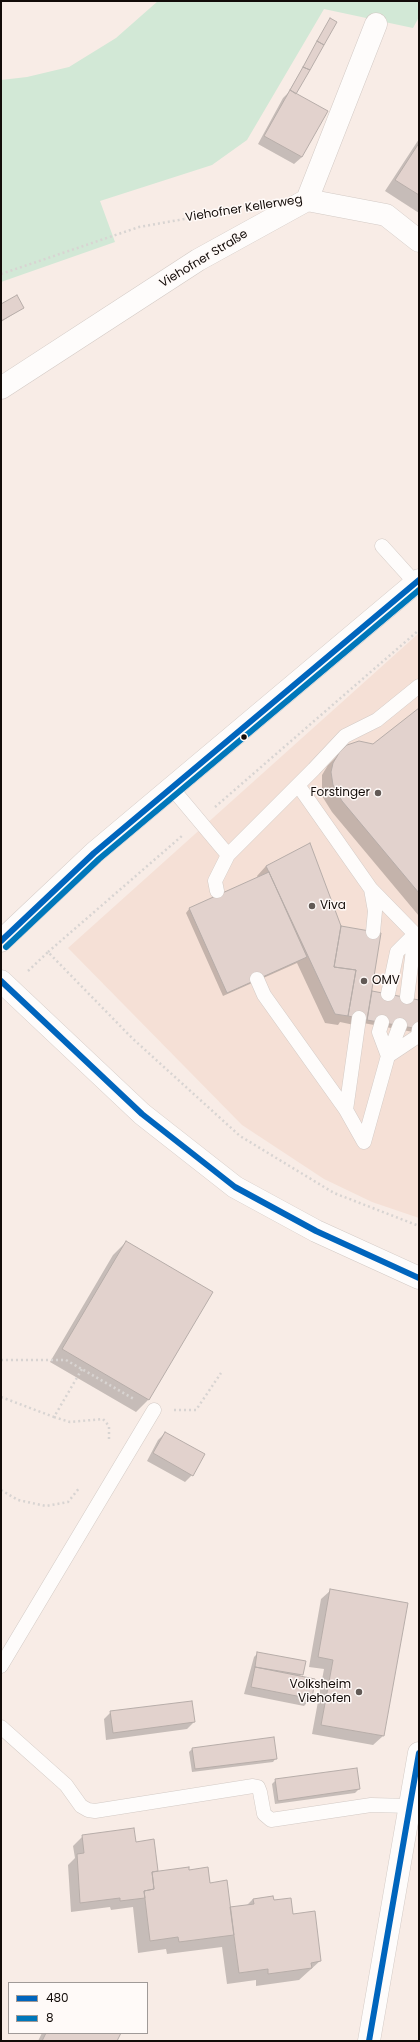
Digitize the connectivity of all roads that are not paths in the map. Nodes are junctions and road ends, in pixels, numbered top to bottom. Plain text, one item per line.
1 (376, 24) dead end
2 (308, 200) junction
3 (419, 241) edge
4 (1, 388) edge
5 (382, 546) dead end
6 (418, 583) edge
7 (419, 686) edge
8 (298, 785) junction
9 (171, 787) junction
10 (228, 855) junction
11 (371, 889) junction
12 (217, 891) dead end
13 (373, 932) dead end
14 (417, 937) edge
15 (1, 942) edge
16 (257, 979) dead end
17 (5, 986) edge
18 (388, 994) dead end
19 (407, 997) dead end
20 (359, 1018) dead end
21 (382, 1022) dead end
22 (400, 1025) dead end
23 (419, 1029) edge
24 (388, 1056) junction
25 (346, 1110) junction
26 (419, 1278) edge
27 (154, 1410) road end
28 (1, 1666) edge
29 (1, 1727) edge
30 (419, 1753) edge
31 (410, 1806) junction
32 (412, 1833) edge
33 (370, 2041) edge

1 - 2 street, Viehofner Kellerweg
2 - 3 street
2 - 4 street, Viehofner Straße
5 - 6 lane
6 - 9 street
7 - 8 lane
8 - 10 lane
8 - 11 lane
9 - 10 lane
9 - 15 street
10 - 12 lane
11 - 13 lane
11 - 14 lane
14 - 18 lane
14 - 19 lane
16 - 25 lane
17 - 26 street
20 - 25 lane
21 - 24 lane
22 - 24 lane
23 - 24 lane
24 - 25 lane
27 - 28 lane
29 - 31 lane
30 - 31 street
31 - 32 street
32 - 33 street

